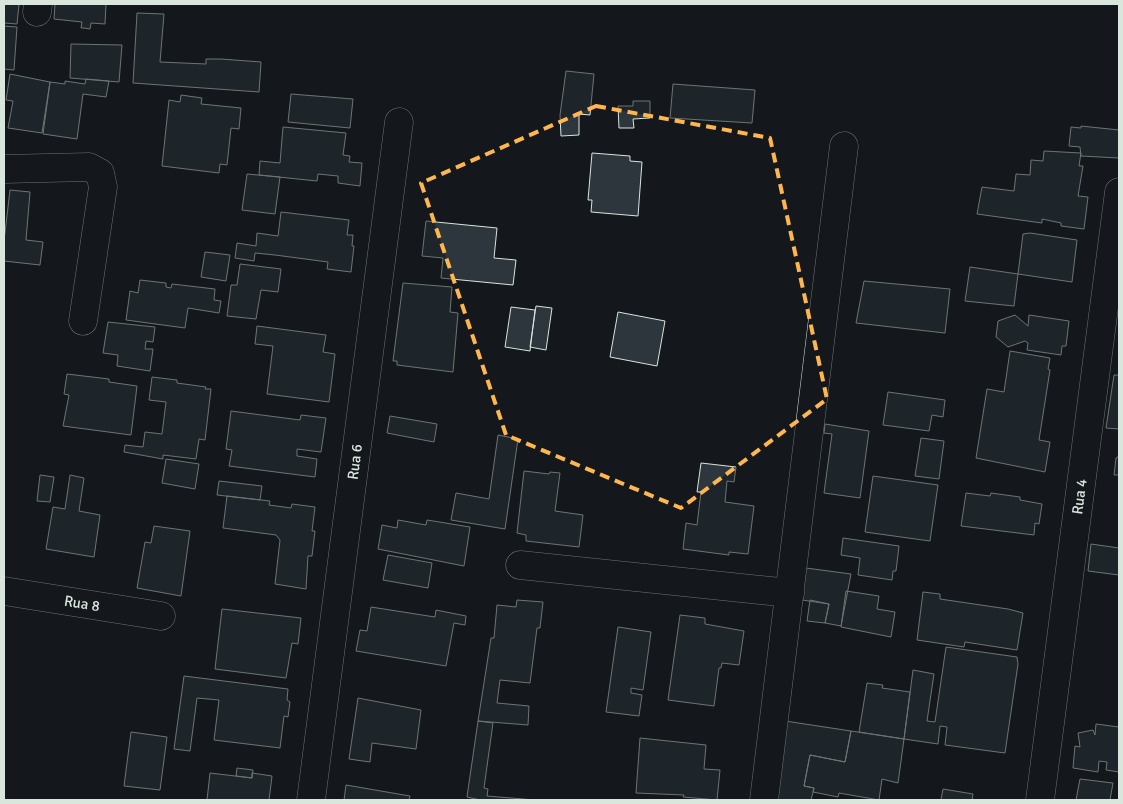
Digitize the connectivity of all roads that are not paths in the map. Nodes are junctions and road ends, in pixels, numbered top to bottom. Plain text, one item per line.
1 (399, 122) dead end
2 (844, 146) dead end
3 (4, 169) edge
4 (1119, 192) edge
5 (83, 321) dead end
6 (520, 566) dead end
7 (4, 591) edge
8 (790, 593) junction
9 (161, 616) dead end
10 (311, 800) edge
11 (764, 800) edge
12 (1040, 800) edge

1 - 10 street, Rua 6
2 - 8 street
3 - 5 street
4 - 12 street, Rua 4
6 - 8 street
7 - 9 street, Rua 8
8 - 11 street

